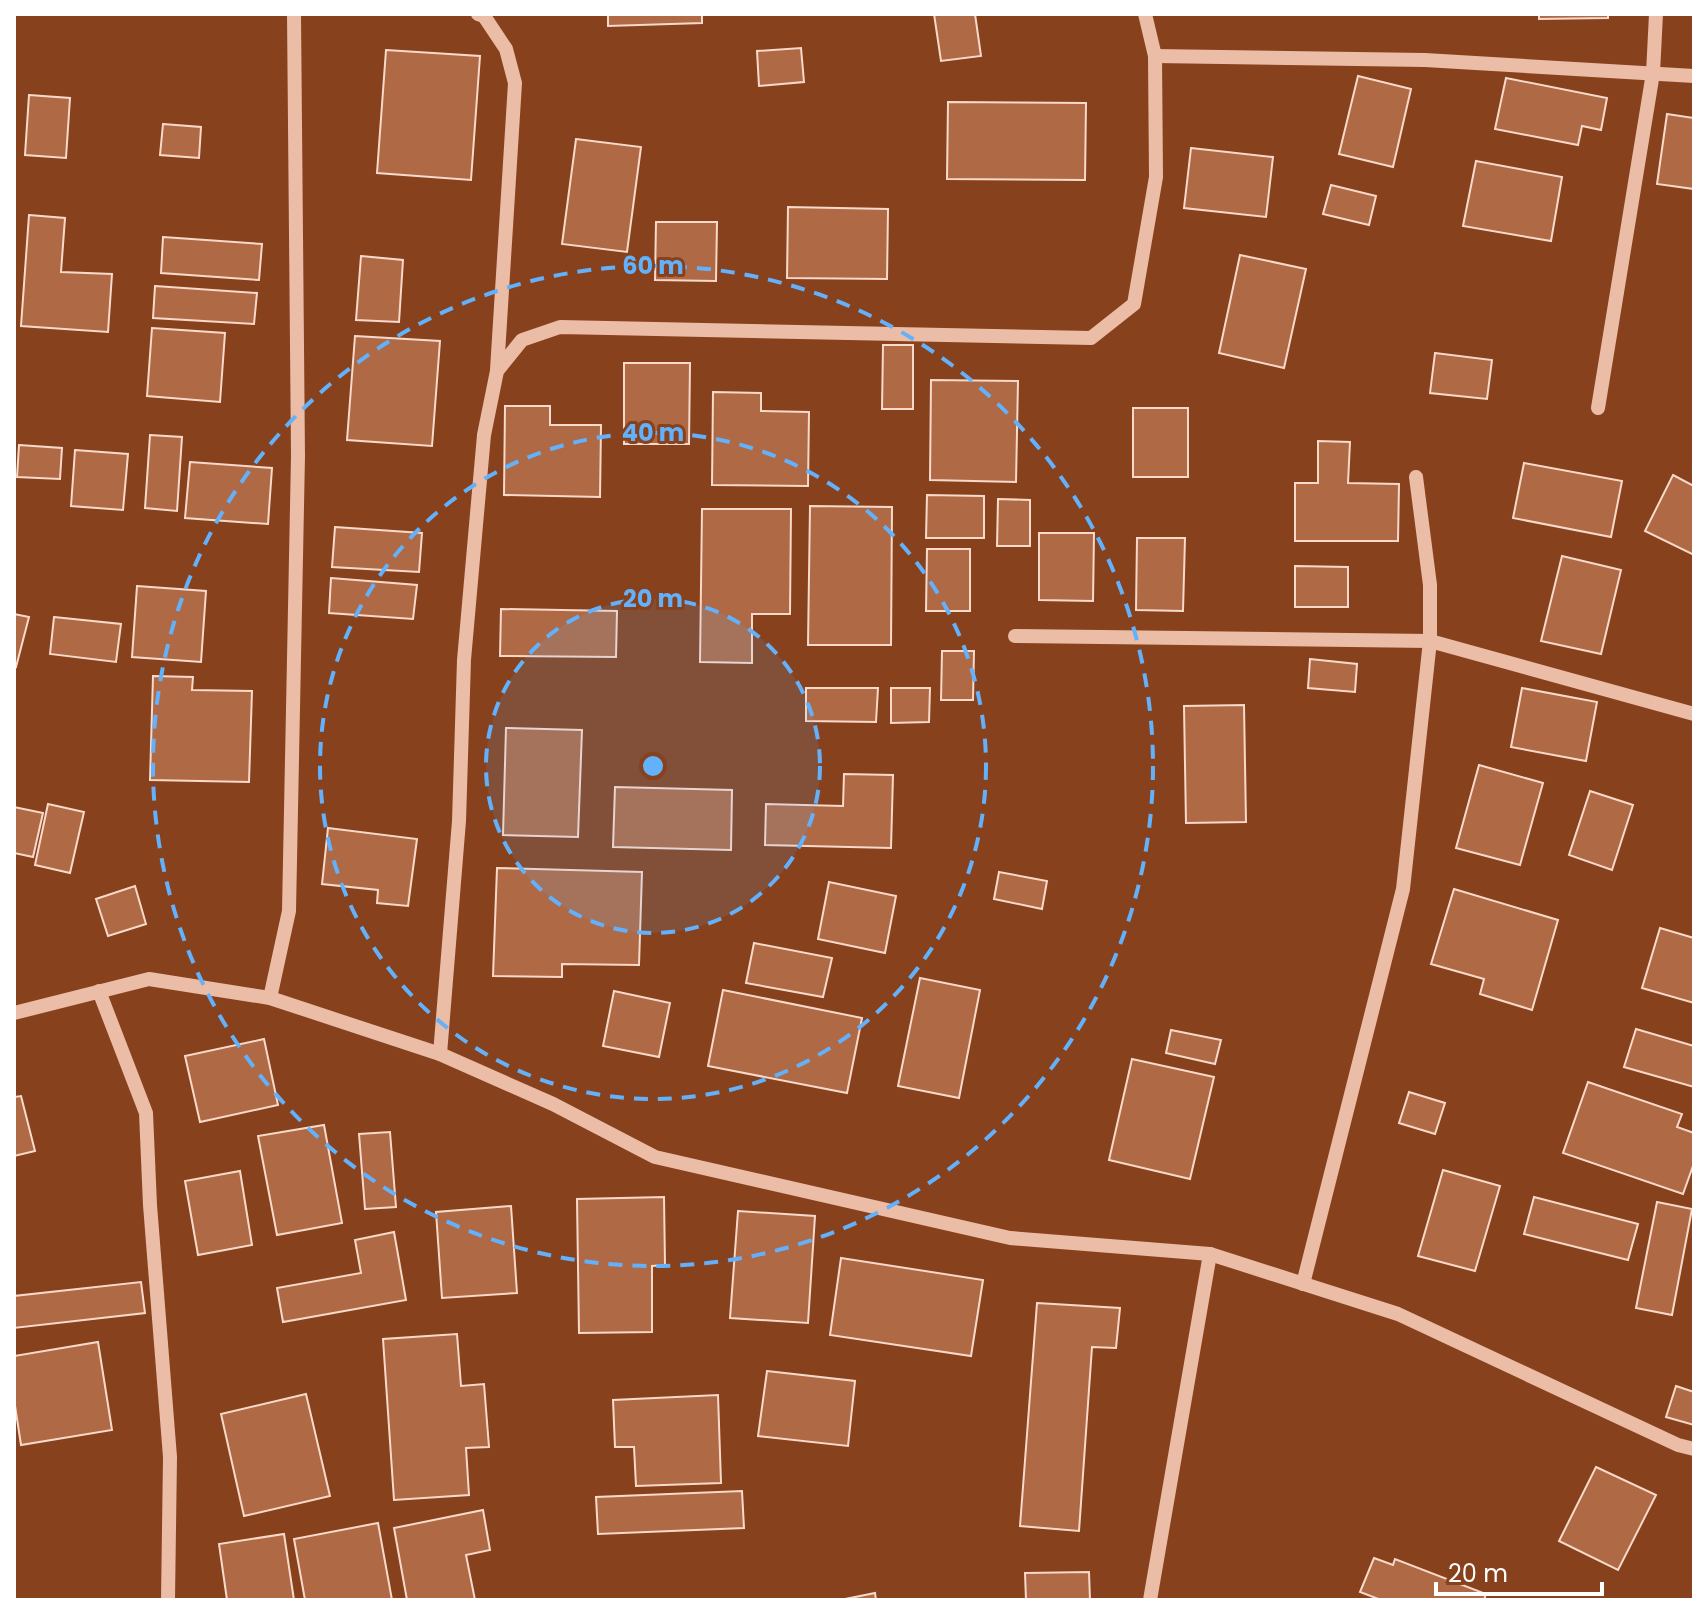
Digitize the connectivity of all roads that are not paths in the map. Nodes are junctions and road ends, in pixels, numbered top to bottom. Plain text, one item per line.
1 (294, 14) edge
2 (478, 14) edge
3 (1145, 14) edge
4 (1656, 14) edge
5 (1155, 56) junction
6 (1653, 73) junction
7 (1694, 76) edge
8 (497, 371) junction
9 (1598, 408) dead end
10 (1416, 477) dead end
11 (1015, 636) dead end
12 (1430, 641) junction
13 (1694, 714) edge
14 (99, 991) junction
15 (270, 998) junction
16 (14, 1013) edge
17 (440, 1054) junction
18 (1210, 1254) junction
19 (1303, 1284) junction
20 (1694, 1449) edge
21 (168, 1600) edge
22 (1150, 1600) edge

1 - 15 street
2 - 8 street
3 - 5 street
4 - 6 street
5 - 6 street
5 - 8 street
6 - 7 street
6 - 9 street
8 - 17 street
10 - 12 street
11 - 12 street
12 - 13 street
12 - 19 street
14 - 15 street
14 - 16 street
14 - 21 street
15 - 17 street
17 - 18 street
18 - 19 street
18 - 22 street
19 - 20 street

